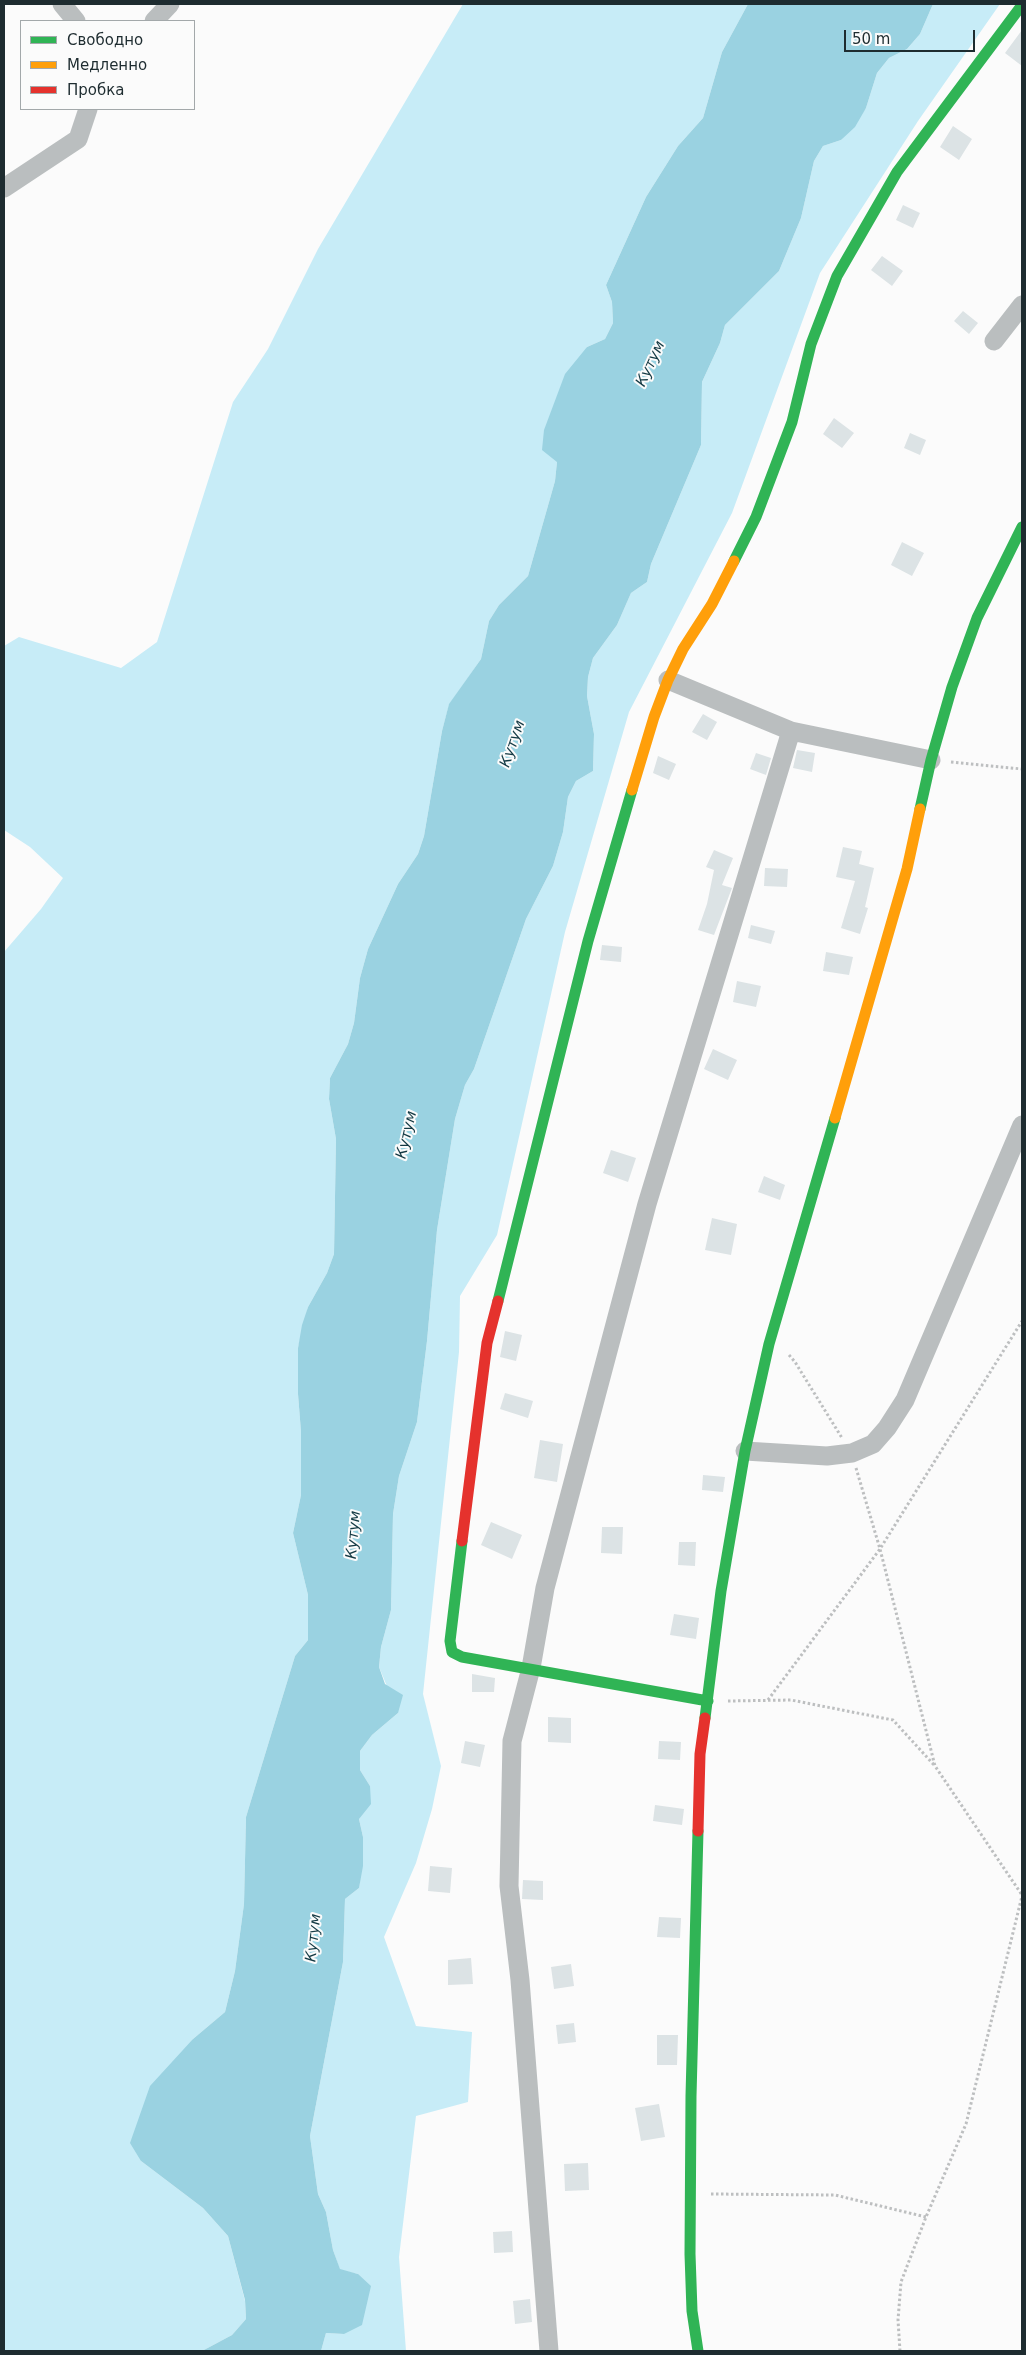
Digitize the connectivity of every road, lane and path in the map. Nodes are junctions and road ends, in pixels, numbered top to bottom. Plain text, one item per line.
1 (62, 4) edge
2 (170, 4) edge
3 (1022, 5) edge
4 (75, 20) edge
5 (155, 20) edge
6 (88, 110) edge
7 (6, 182) edge
8 (1022, 305) edge
9 (994, 341) dead end
10 (1022, 527) edge
11 (668, 680) junction
12 (791, 732) junction
13 (930, 760) junction
14 (1022, 769) edge
15 (1022, 1125) edge
16 (1022, 1321) edge
17 (769, 1344) junction
18 (745, 1451) junction
19 (852, 1453) junction
20 (880, 1549) junction
21 (531, 1668) junction
22 (708, 1700) junction
23 (768, 1700) junction
24 (935, 1766) junction
25 (947, 1779) dead end
26 (1022, 1896) edge
27 (691, 2194) junction
28 (926, 2217) junction
29 (549, 2351) edge
30 (698, 2351) edge
31 (900, 2351) edge

1 - 4 street
2 - 5 street
3 - 11 street
6 - 7 street
8 - 9 street
10 - 13 street
11 - 12 street
11 - 21 street
12 - 13 street
12 - 21 street
13 - 14 path
13 - 17 street
15 - 19 street
16 - 20 path
17 - 18 street
17 - 19 path
18 - 19 street
18 - 22 street
19 - 20 path
20 - 23 path
20 - 24 path
21 - 22 street
21 - 29 street
22 - 23 path
22 - 27 street
23 - 24 path
24 - 25 path
24 - 26 path
26 - 28 path
27 - 28 path
27 - 30 street
28 - 31 path

